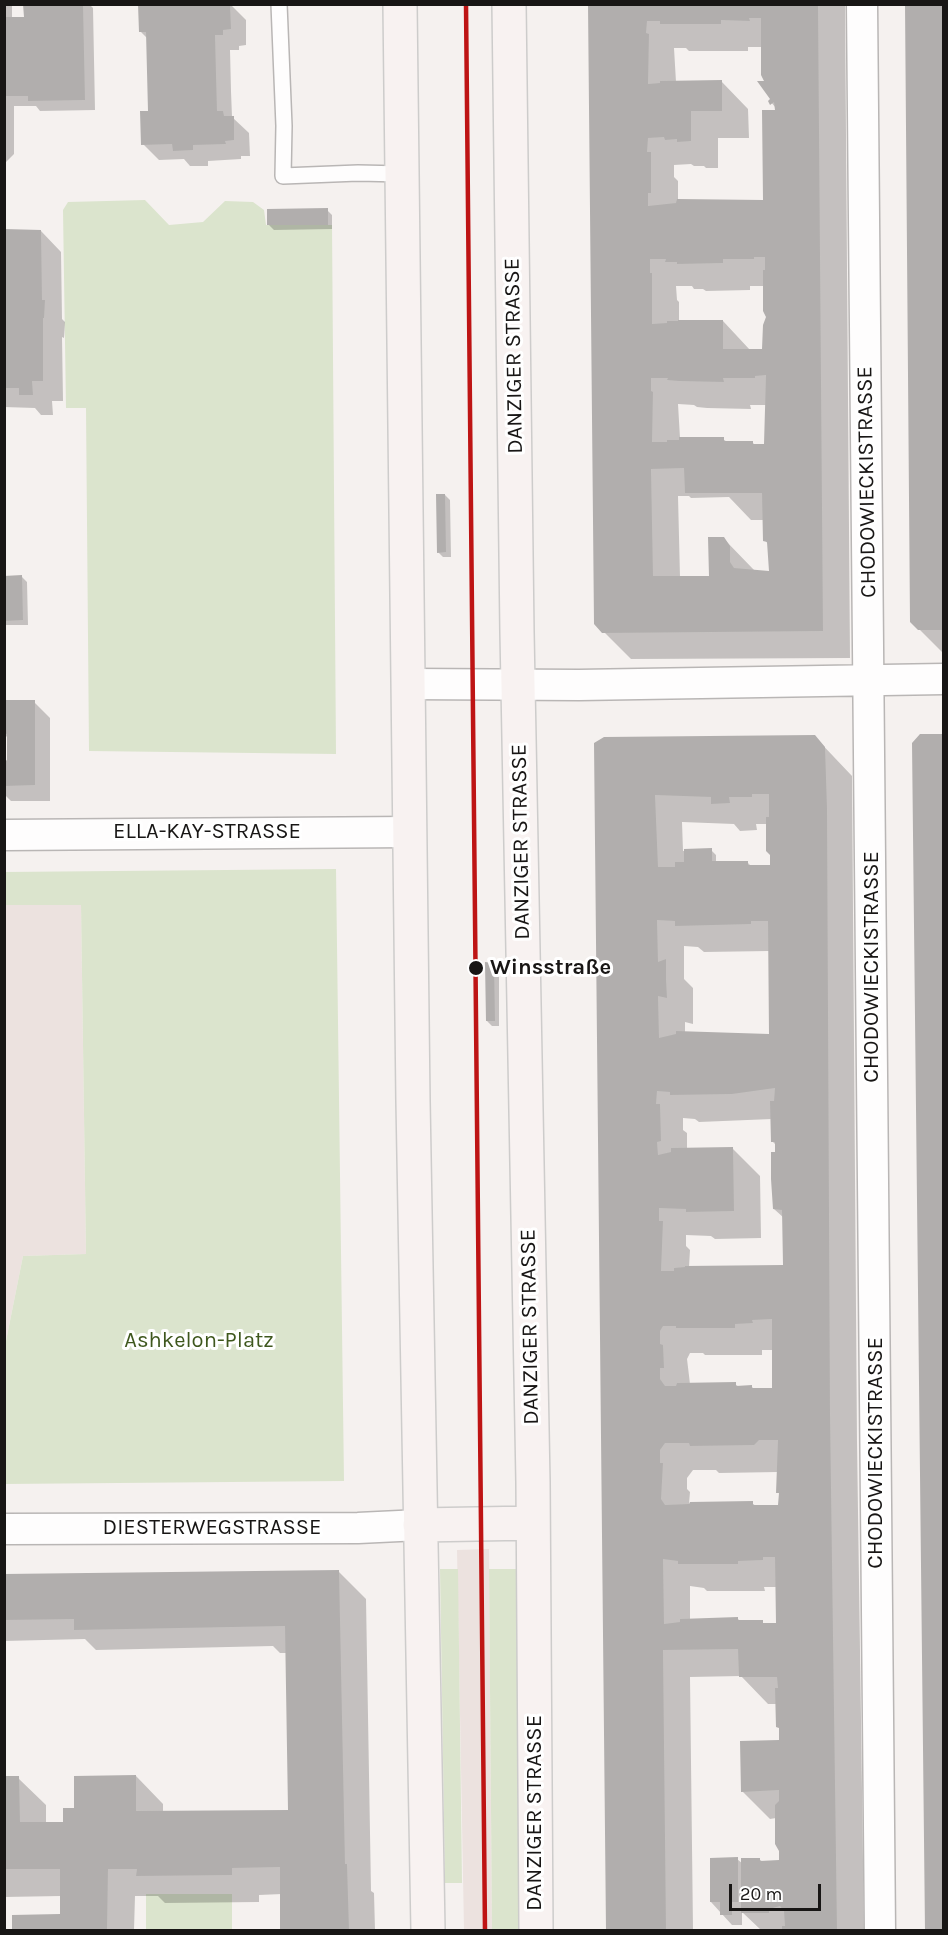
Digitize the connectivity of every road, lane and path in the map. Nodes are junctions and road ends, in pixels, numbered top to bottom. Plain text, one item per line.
1 (279, 4) edge
2 (400, 4) edge
3 (509, 4) edge
4 (862, 4) edge
5 (402, 174) junction
6 (944, 679) edge
7 (869, 680) junction
8 (409, 684) junction
9 (519, 685) junction
10 (410, 832) junction
11 (4, 835) edge
12 (533, 1523) junction
13 (420, 1525) junction
14 (4, 1529) edge
15 (428, 1930) edge
16 (536, 1930) edge
17 (880, 1930) edge

1 - 5 lane
2 - 5 main road
3 - 9 main road, DANZIGER STRASSE
4 - 7 street, CHODOWIECKISTRASSE
5 - 8 main road
6 - 7 street
7 - 9 street
7 - 17 street, CHODOWIECKISTRASSE
8 - 9 street
8 - 10 main road
9 - 12 main road, DANZIGER STRASSE
10 - 11 street, ELLA-KAY-STRASSE
10 - 13 main road
12 - 13 main road
12 - 16 main road, DANZIGER STRASSE
13 - 14 street, DIESTERWEGSTRASSE
13 - 15 main road

